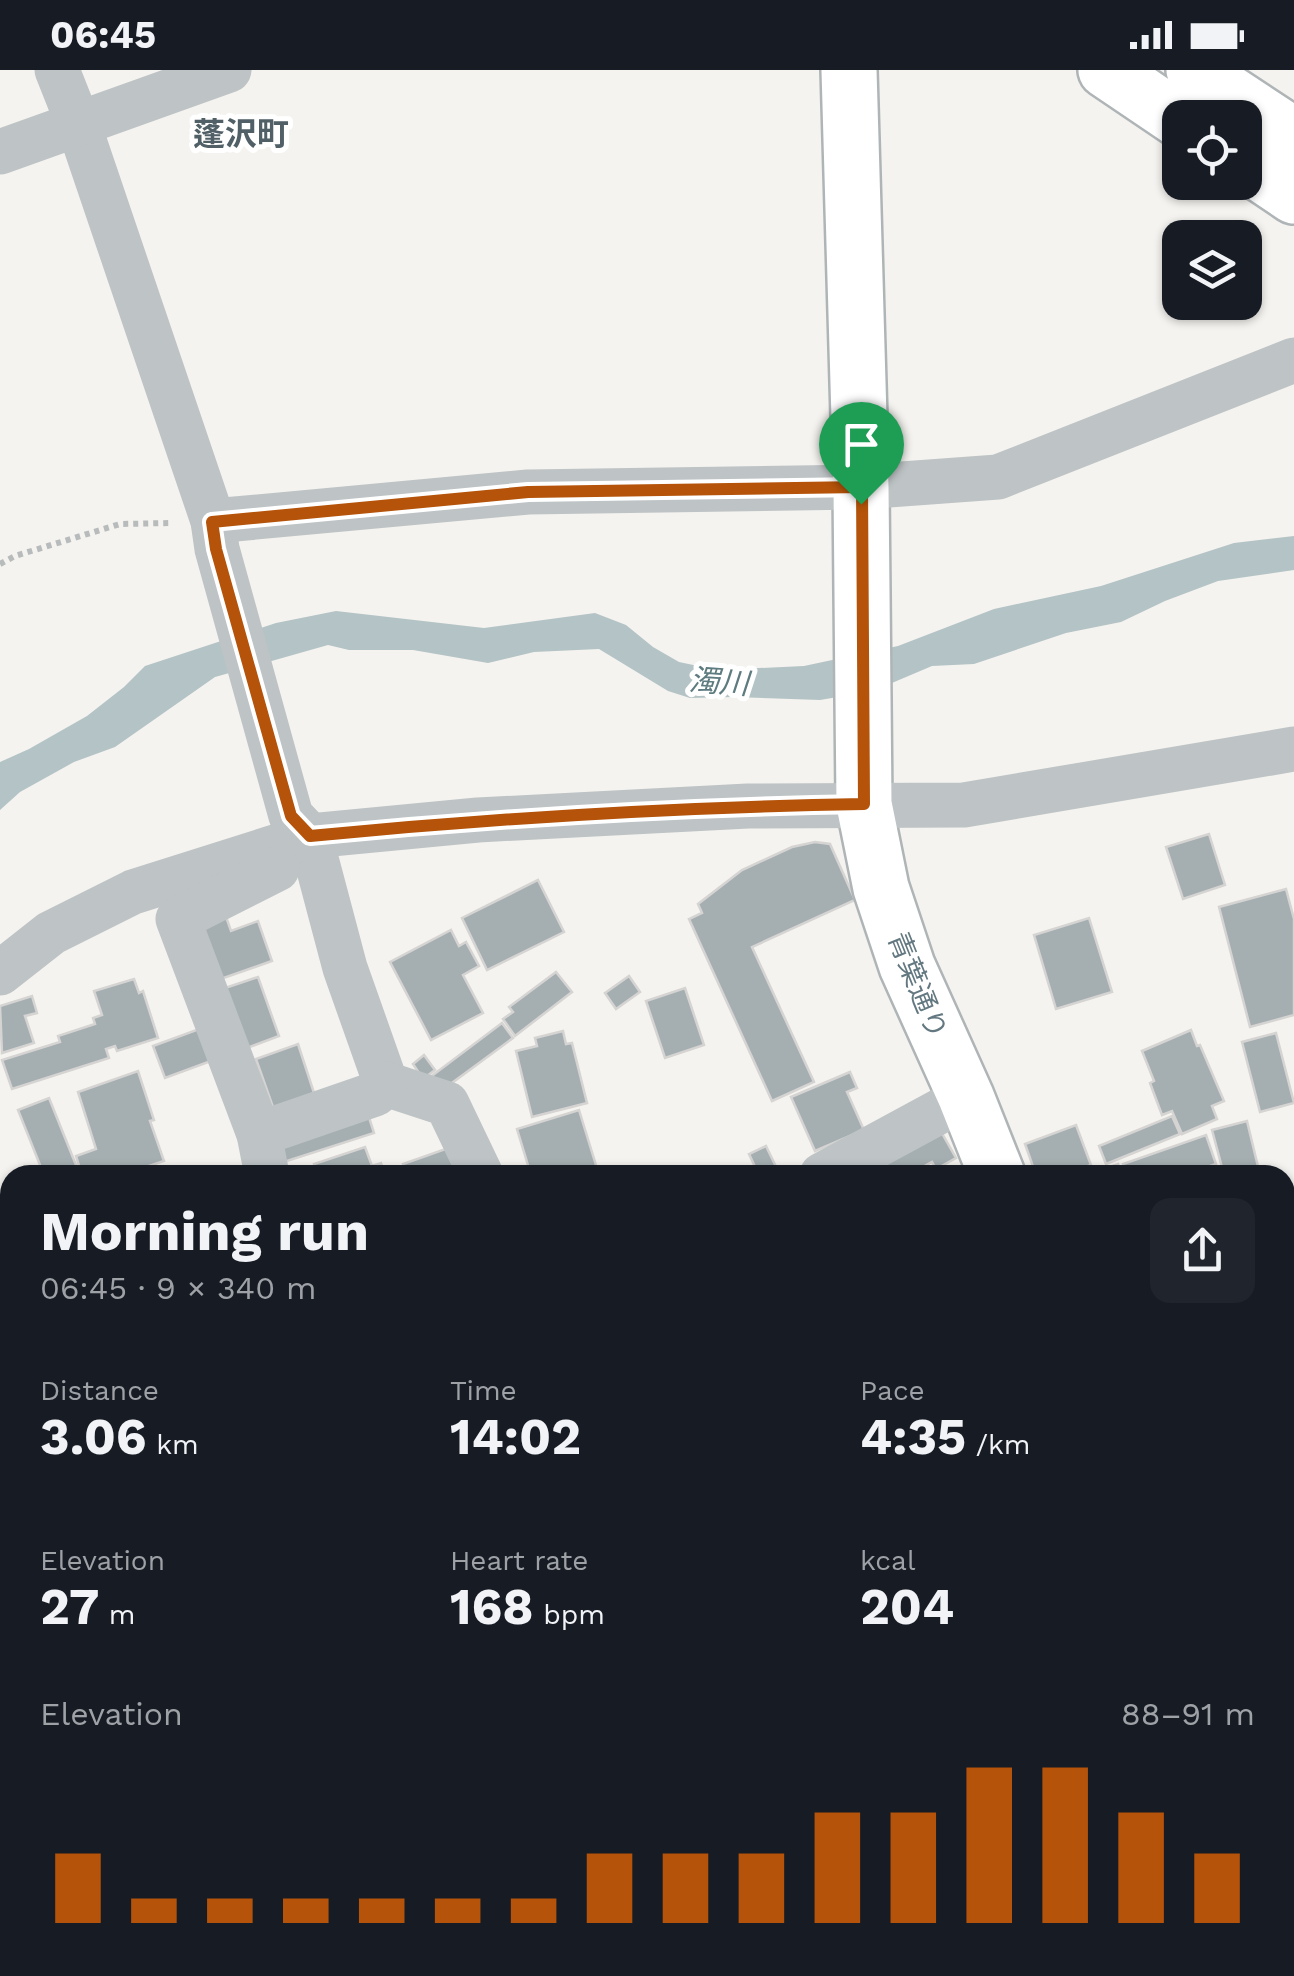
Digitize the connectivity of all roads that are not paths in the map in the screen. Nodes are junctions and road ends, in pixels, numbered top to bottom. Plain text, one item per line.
1 (57, 70) edge
2 (230, 70) edge
3 (849, 70) edge
4 (1106, 70) edge
5 (1194, 70) edge
6 (1162, 108) edge
7 (78, 124) junction
8 (1294, 136) edge
9 (0, 152) edge
10 (1262, 174) edge
11 (1294, 196) edge
12 (1294, 360) edge
13 (861, 496) junction
14 (214, 535) junction
15 (1294, 749) edge
16 (864, 796) junction
17 (298, 831) junction
18 (0, 973) edge
19 (386, 1084) junction
20 (966, 1097) junction
21 (263, 1155) edge
22 (477, 1165) edge
23 (840, 1165) edge
24 (993, 1165) edge

1 - 7 street
2 - 7 street
3 - 13 main road, 青葉通り
4 - 6 main road
5 - 8 main road
7 - 9 street
7 - 14 street
10 - 11 main road
12 - 13 street
13 - 14 street
13 - 16 main road, 青葉通り
14 - 17 street
15 - 16 street
16 - 17 street
16 - 20 main road, 青葉通り
17 - 18 street
17 - 19 street
17 - 21 street
19 - 21 street
19 - 22 street
20 - 23 street
20 - 24 main road, 青葉通り

